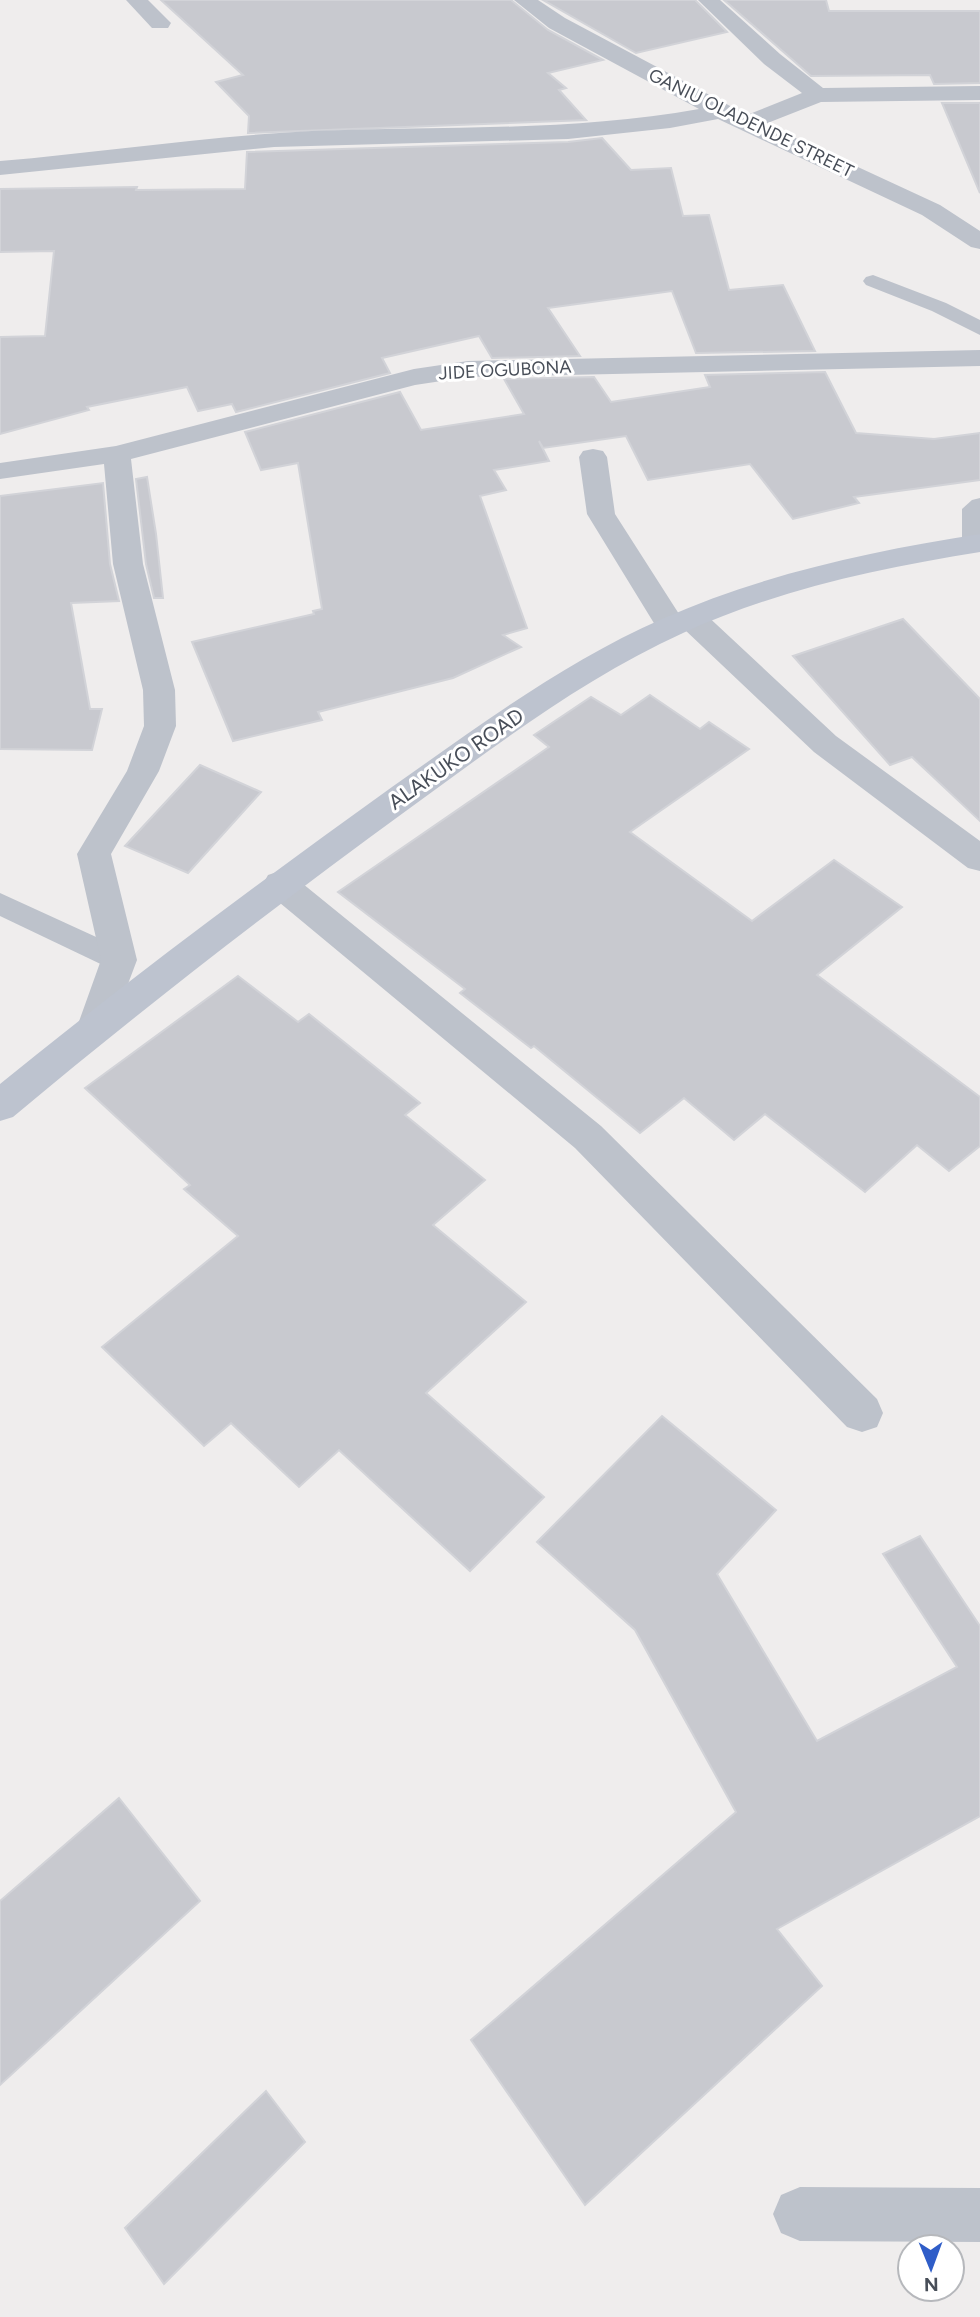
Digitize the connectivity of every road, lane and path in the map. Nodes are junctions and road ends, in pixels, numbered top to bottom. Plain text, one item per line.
1 (136, 0) edge
2 (565, 0) edge
3 (708, 0) edge
4 (529, 4) edge
5 (160, 23) dead end
6 (980, 93) edge
7 (818, 94) junction
8 (721, 112) junction
9 (748, 122) junction
10 (0, 168) edge
11 (980, 242) edge
12 (873, 281) dead end
13 (980, 329) edge
14 (980, 358) edge
15 (117, 454) junction
16 (593, 457) dead end
17 (0, 471) edge
18 (980, 505) edge
19 (977, 543) edge
20 (681, 622) junction
21 (980, 859) edge
22 (279, 884) junction
23 (0, 904) edge
24 (118, 960) junction
25 (95, 1027) junction
26 (0, 1106) edge
27 (862, 1413) dead end
28 (800, 2214) dead end
29 (980, 2215) edge

1 - 5 street
2 - 4 street
3 - 7 street
4 - 8 street, GANIU OLADENDE STREET
6 - 7 street
7 - 9 street
8 - 9 street, GANIU OLADENDE STREET
8 - 10 street
9 - 11 street, GANIU OLADENDE STREET
12 - 13 lane
14 - 15 street, JIDE OGUBONA
15 - 17 street, JIDE OGUBONA
15 - 24 street
16 - 20 street
18 - 19 lane
19 - 20 main road, ALAKUKO ROAD
20 - 21 street
20 - 22 main road, ALAKUKO ROAD
22 - 25 main road, ALAKUKO ROAD
22 - 27 street
23 - 24 lane
24 - 25 street
25 - 26 main road, ALAKUKO ROAD
28 - 29 street

